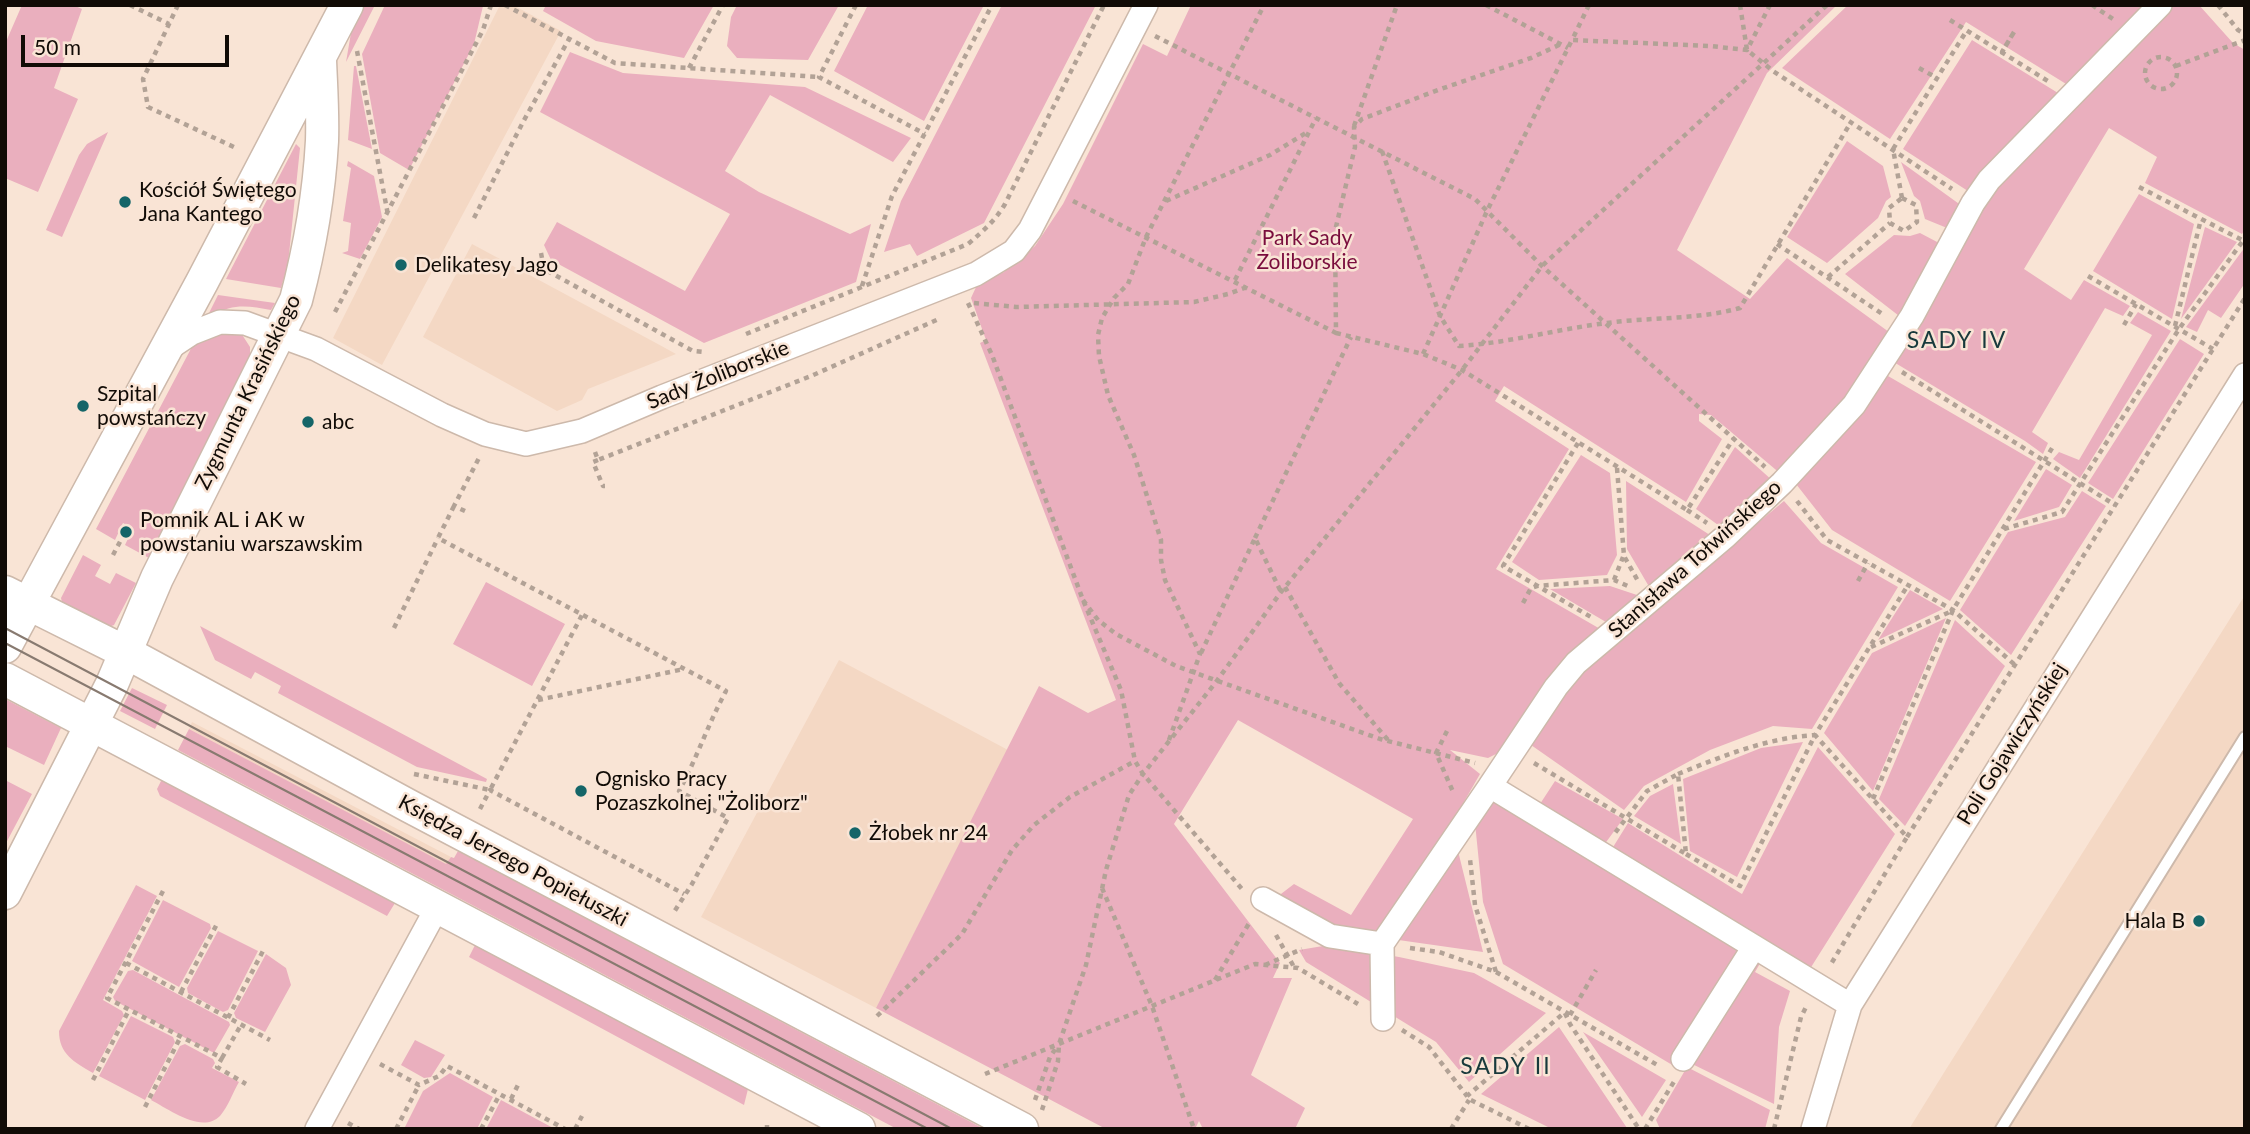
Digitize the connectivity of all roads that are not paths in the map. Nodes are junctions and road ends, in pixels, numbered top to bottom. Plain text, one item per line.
1 (347, 5) edge
2 (1146, 5) edge
3 (2160, 5) edge
4 (320, 60) junction
5 (280, 334) junction
6 (164, 352) junction
7 (2245, 375) edge
8 (17, 598) edge
9 (5, 647) edge
10 (127, 653) junction
11 (5, 679) edge
12 (91, 723) junction
13 (2245, 737) edge
14 (1490, 786) junction
15 (5, 893) edge
16 (1263, 899) road end
17 (438, 906) junction
18 (1382, 944) junction
19 (1754, 947) junction
20 (1850, 1005) junction
21 (1383, 1019) road end
22 (1675, 1068) road end
23 (1030, 1124) edge
24 (317, 1129) edge
25 (859, 1129) edge
26 (1813, 1129) edge
27 (2001, 1129) edge

1 - 4 main road, Zygmunta Krasińskiego
2 - 5 street, Sady Żoliborskie
3 - 14 street, Stanisława Tołwińskiego
4 - 5 main road, Zygmunta Krasińskiego
4 - 6 main road, Zygmunta Krasińskiego
5 - 6 street, Sady Żoliborskie
5 - 10 main road, Zygmunta Krasińskiego
6 - 8 main road, Zygmunta Krasińskiego
7 - 20 street, Poli Gojawiczyńskiej
8 - 9 main road, Zygmunta Krasińskiego
8 - 10 main road, Księdza Jerzego Popiełuszki
10 - 12 main road, Zygmunta Krasińskiego
10 - 23 main road, Księdza Jerzego Popiełuszki
11 - 12 main road
12 - 15 main road, Zygmunta Krasińskiego
12 - 17 main road
13 - 27 lane
14 - 18 street, Stanisława Tołwińskiego
14 - 19 street
16 - 18 street
17 - 24 street
17 - 25 main road
18 - 21 street
19 - 20 street
19 - 22 street
20 - 26 street, Poli Gojawiczyńskiej

